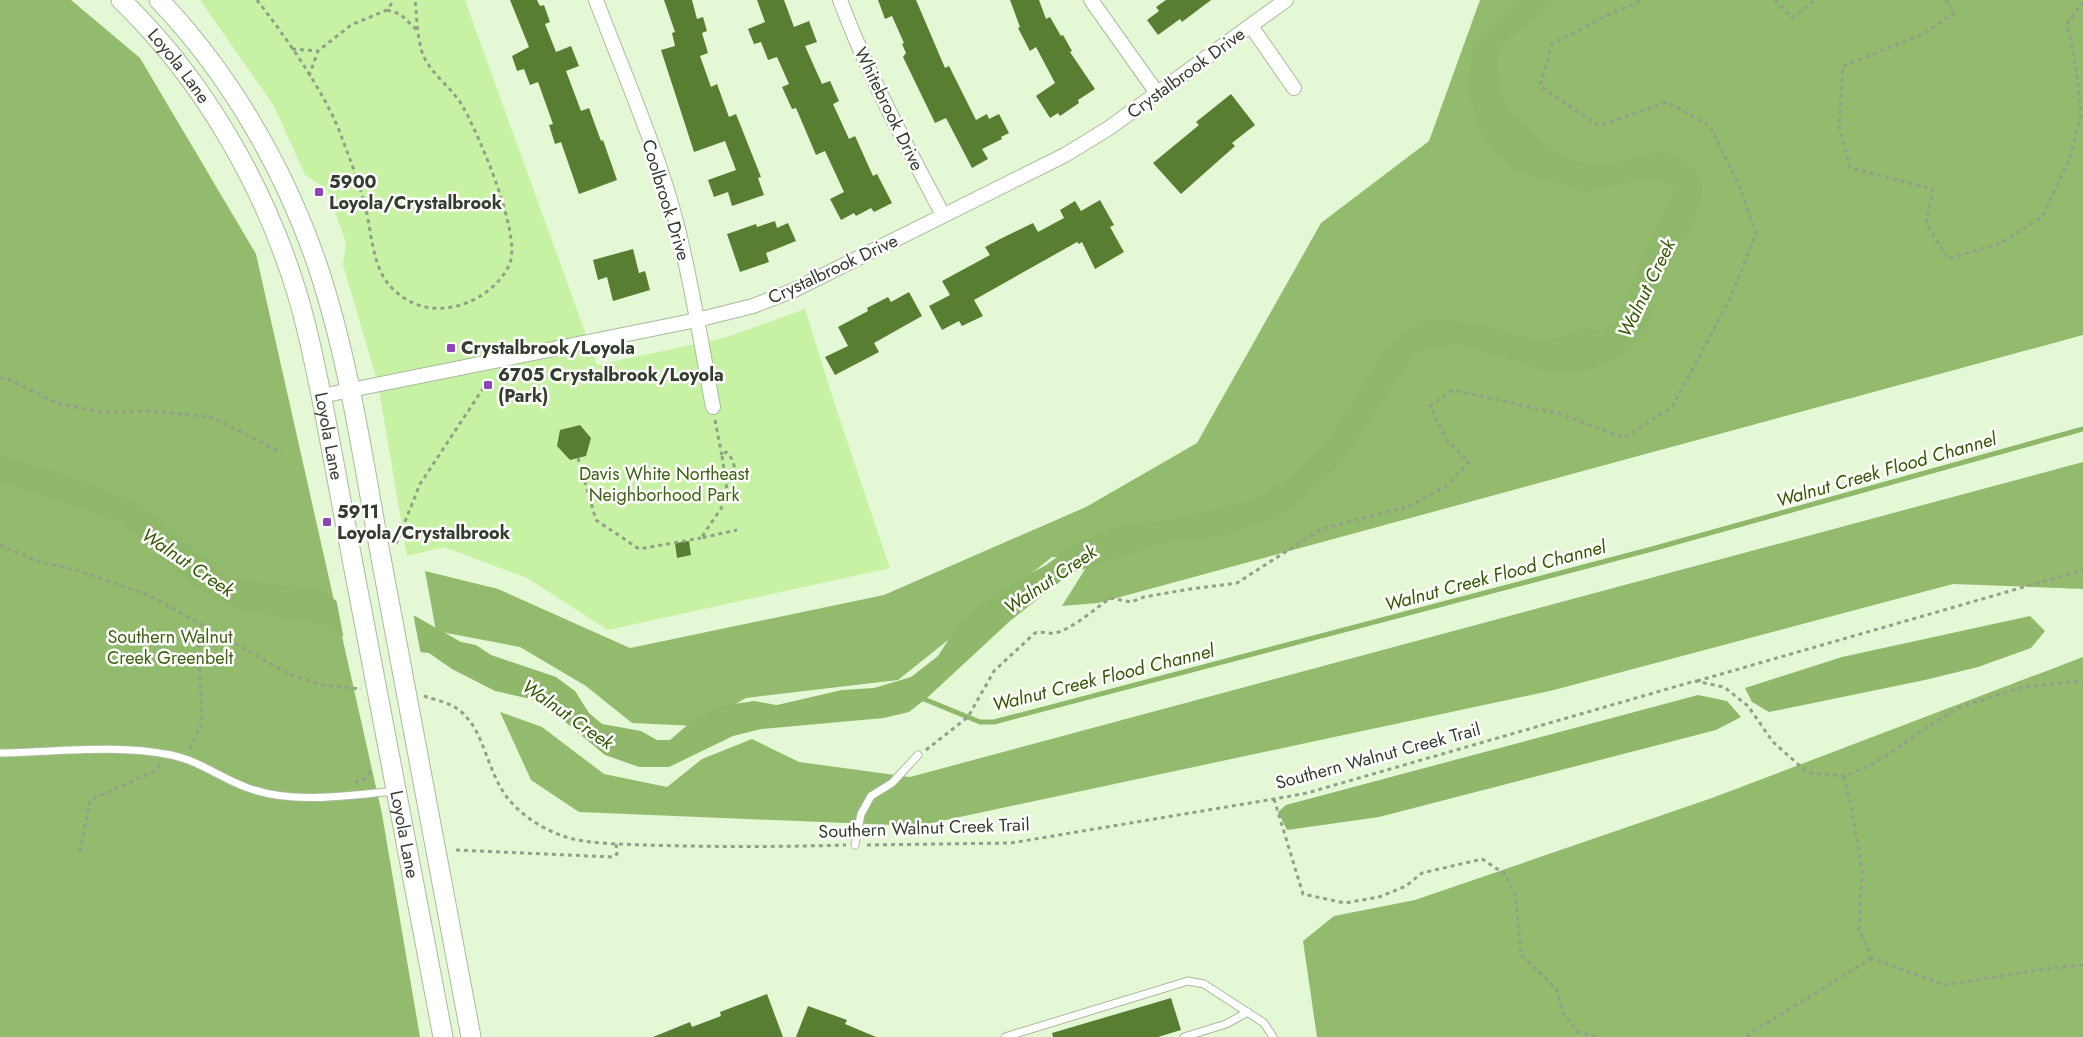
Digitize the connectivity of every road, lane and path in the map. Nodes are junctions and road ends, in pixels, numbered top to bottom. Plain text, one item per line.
1 (121, 0) edge
2 (159, 0) edge
3 (257, 0) edge
4 (394, 0) edge
5 (415, 0) edge
6 (596, 0) edge
7 (840, 0) edge
8 (1091, 0) edge
9 (1286, 0) edge
10 (1643, 0) edge
11 (1776, 0) edge
12 (1815, 0) edge
13 (1946, 0) edge
14 (2083, 2) edge
15 (387, 10) junction
16 (1251, 26) junction
17 (418, 31) junction
18 (291, 48) junction
19 (318, 51) junction
20 (309, 76) junction
21 (1294, 88) dead end
22 (1157, 93) junction
23 (943, 216) junction
24 (697, 320) junction
25 (0, 378) edge
26 (486, 384) dead end
27 (350, 390) junction
28 (321, 396) junction
29 (713, 407) joint
30 (282, 453) dead end
31 (722, 456) junction
32 (578, 458) dead end
33 (725, 476) junction
34 (736, 530) dead end
35 (701, 538) junction
36 (0, 545) edge
37 (388, 553) junction
38 (2083, 570) edge
39 (1695, 681) junction
40 (2083, 681) edge
41 (349, 688) dead end
42 (423, 695) dead end
43 (0, 753) edge
44 (918, 756) joint
45 (1844, 776) junction
46 (424, 788) junction
47 (396, 791) junction
48 (1274, 799) junction
49 (616, 844) junction
50 (854, 845) junction
51 (456, 850) dead end
52 (1872, 958) junction
53 (2083, 965) edge
54 (1248, 1012) junction
55 (443, 1037) edge
56 (471, 1037) edge
57 (1005, 1037) edge
58 (1184, 1037) edge
59 (1273, 1037) edge
60 (1597, 1037) edge
61 (1747, 1037) edge

1 - 28 main road, Loyola Lane
2 - 27 main road, Loyola Lane
3 - 18 path
4 - 15 path
5 - 17 path
6 - 24 street, Coolbrook Drive
7 - 23 street, Whitebrook Drive
8 - 22 street
9 - 16 street, Crystalbrook Drive
10 - 44 path
11 - 12 path
13 - 14 path
15 - 17 path
15 - 19 path
16 - 21 street
16 - 22 street, Crystalbrook Drive
17 - 20 path
18 - 19 path
18 - 20 path
19 - 20 path
22 - 23 street, Crystalbrook Drive
23 - 24 street, Crystalbrook Drive
24 - 27 street, Crystalbrook Drive
24 - 29 street, Coolbrook Drive
25 - 30 path
26 - 37 path
27 - 28 street, Crystalbrook Drive
27 - 37 main road, Loyola Lane
28 - 47 main road, Loyola Lane, bridge
29 - 31 path
31 - 33 path
31 - 33 path
32 - 35 path
33 - 35 path
34 - 35 path
36 - 41 path
37 - 46 main road, Loyola Lane, bridge
38 - 39 path
39 - 45 path, Southern Walnut Creek Trail
39 - 48 path, Southern Walnut Creek Trail
40 - 45 path, Southern Walnut Creek Trail
42 - 49 path, Southern Walnut Creek Trail
43 - 47 lane
44 - 50 lane
45 - 52 path
46 - 47 main road
46 - 56 main road, Loyola Lane
47 - 55 main road, Loyola Lane
48 - 50 path, Southern Walnut Creek Trail
48 - 60 path
49 - 50 path, Southern Walnut Creek Trail
49 - 51 path
52 - 53 path
52 - 61 path
54 - 57 lane
54 - 58 lane
54 - 59 lane

